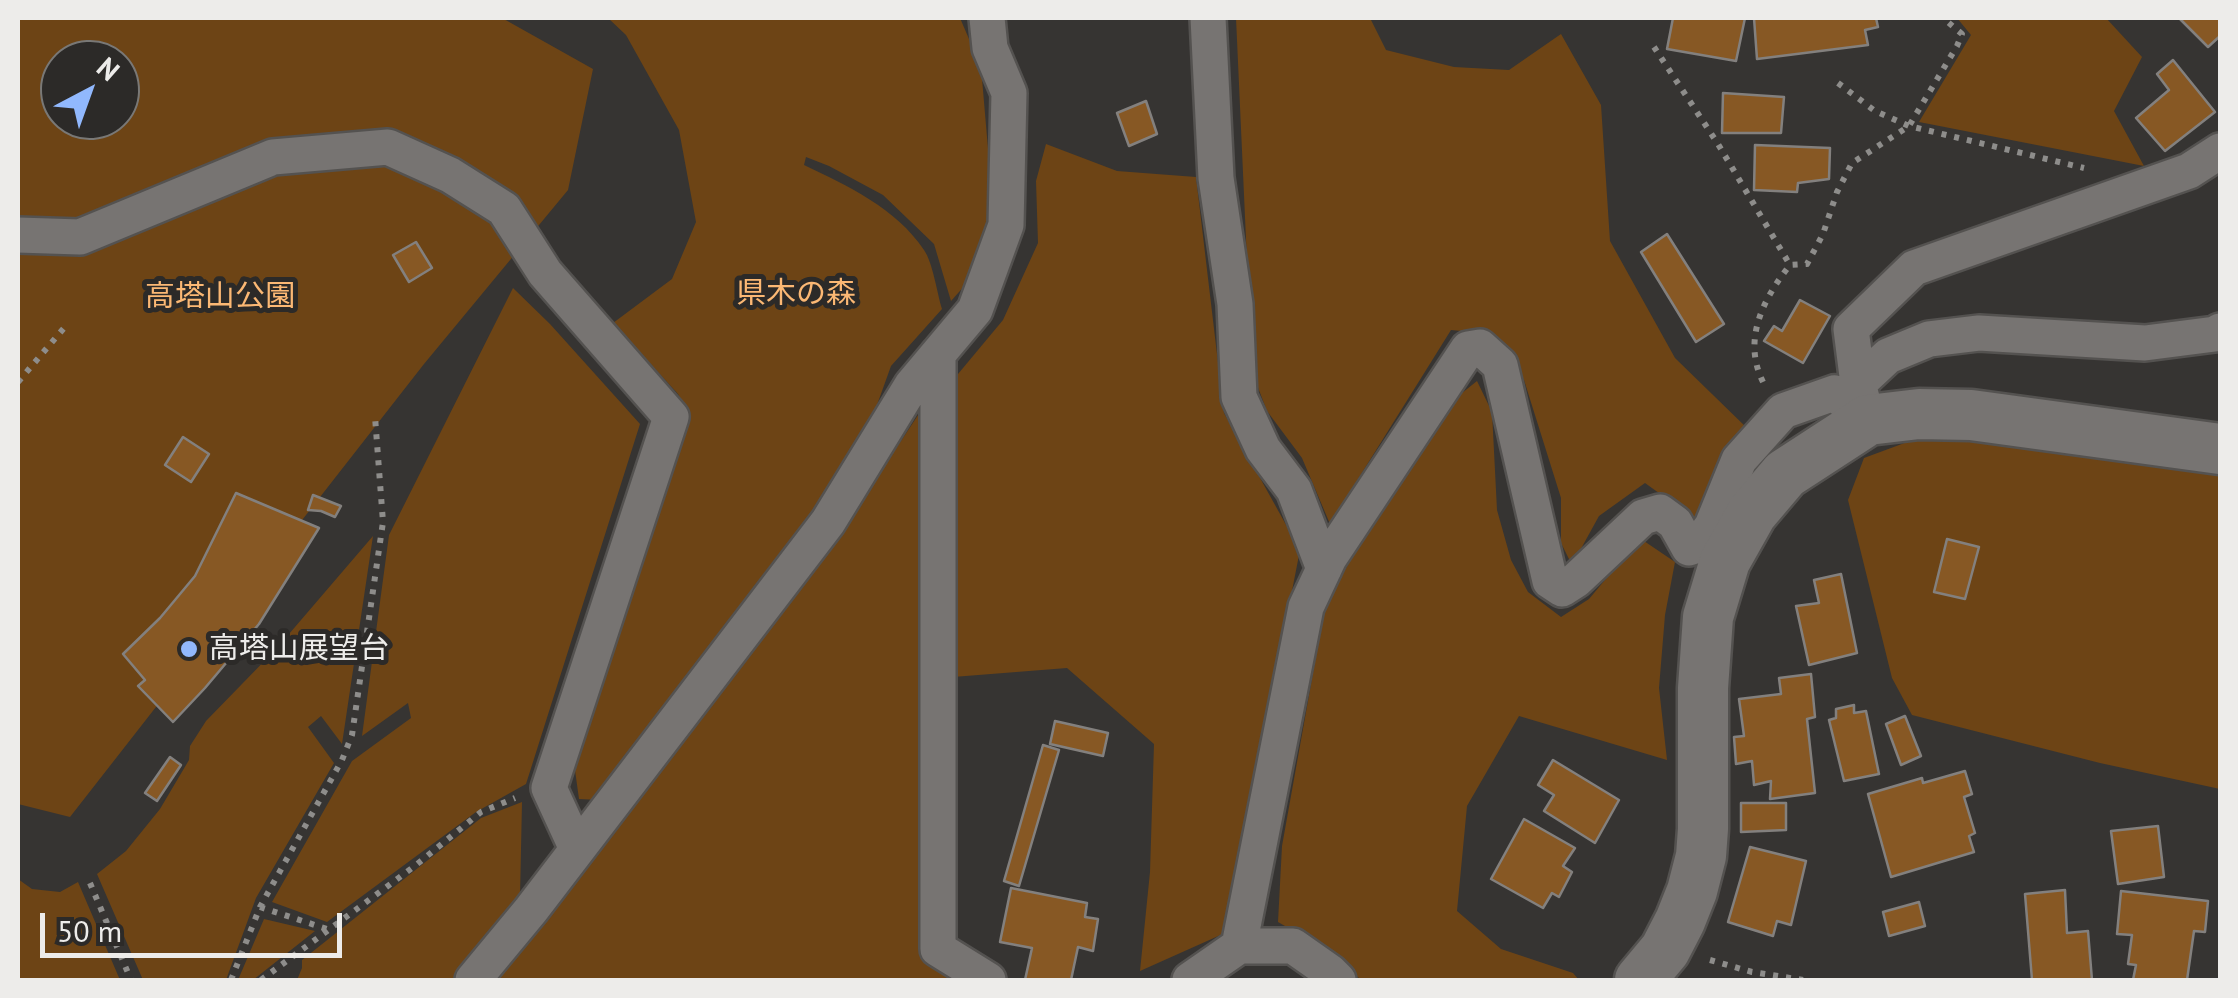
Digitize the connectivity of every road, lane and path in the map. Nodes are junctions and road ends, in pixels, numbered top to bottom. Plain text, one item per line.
1 (1012, 18) edge
2 (1208, 18) edge
3 (1944, 18) edge
4 (989, 33) edge
5 (1654, 47) dead end
6 (1838, 83) dead end
7 (1908, 126) junction
8 (2220, 152) edge
9 (2154, 184) junction
10 (18, 235) edge
11 (1790, 266) junction
12 (64, 328) dead end
13 (2220, 331) edge
14 (938, 354) junction
15 (18, 382) edge
16 (1863, 402) junction
17 (1779, 415) junction
18 (376, 416) dead end
19 (2220, 449) edge
20 (1324, 569) junction
21 (532, 791) dead end
22 (577, 849) junction
23 (90, 883) dead end
24 (260, 907) junction
25 (328, 930) junction
26 (1239, 946) junction
27 (1652, 965) edge
28 (132, 980) edge
29 (230, 980) edge
30 (262, 980) edge
31 (473, 980) edge
32 (988, 980) edge
33 (1190, 980) edge
34 (1338, 980) edge
35 (1803, 980) edge

1 - 4 street
2 - 20 street
3 - 7 path
4 - 14 street
5 - 11 path
6 - 7 path
7 - 9 path
7 - 11 path
8 - 9 street
9 - 16 street
10 - 22 street
11 - 17 path
12 - 15 path
13 - 16 street
14 - 22 street
14 - 32 street
16 - 17 street
16 - 19 street
16 - 27 street
17 - 20 street
18 - 24 path
20 - 26 street
21 - 25 path
22 - 31 street
23 - 28 path
24 - 25 path
24 - 29 path
25 - 30 path
26 - 33 street
26 - 34 street
27 - 35 path

